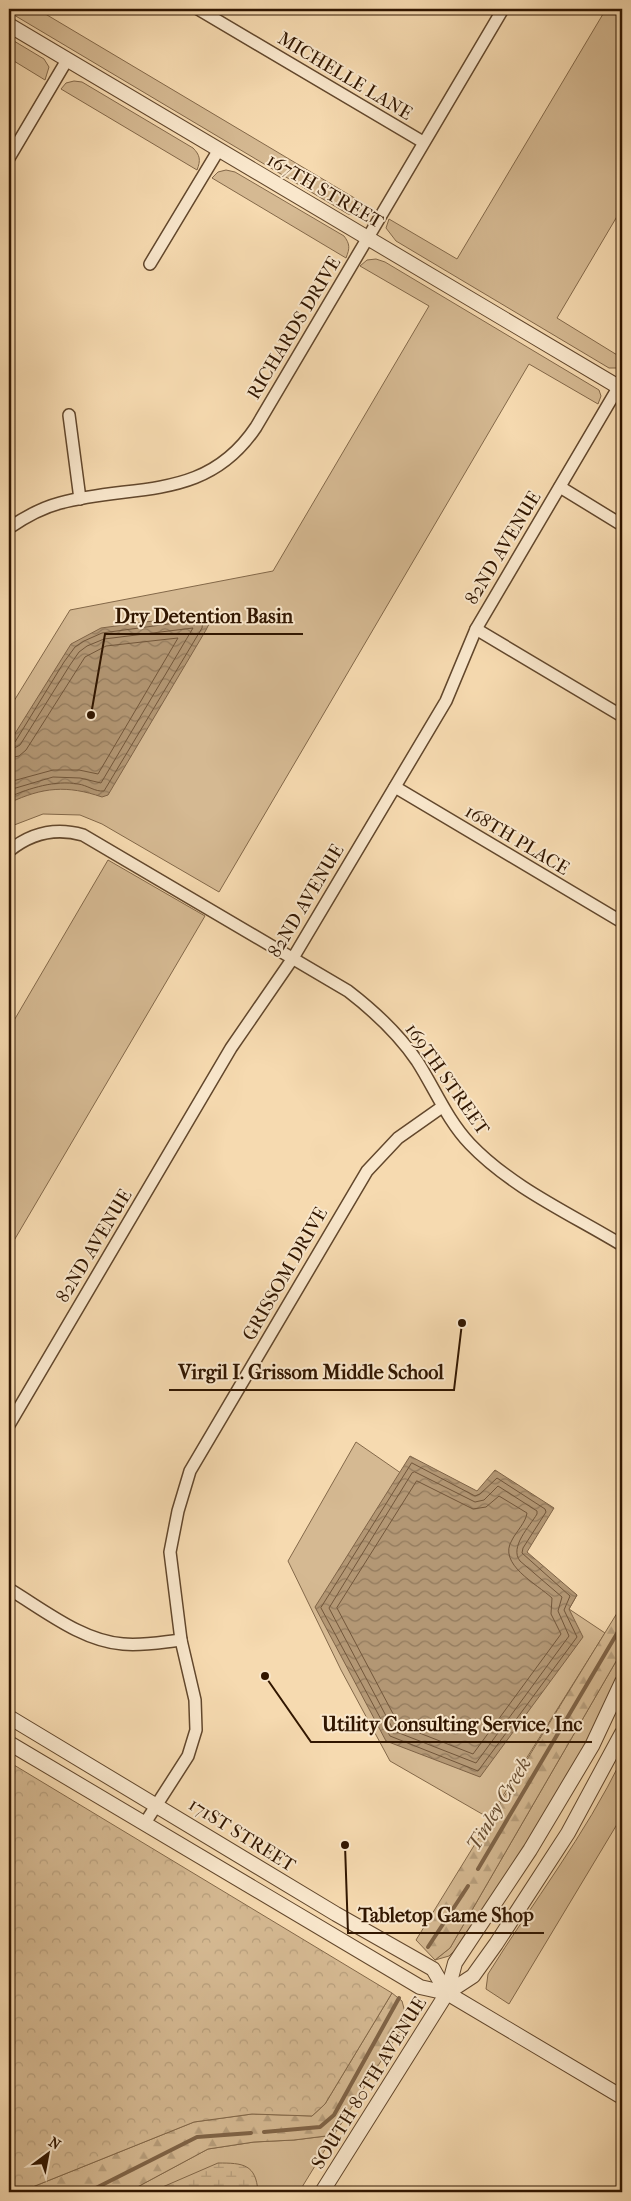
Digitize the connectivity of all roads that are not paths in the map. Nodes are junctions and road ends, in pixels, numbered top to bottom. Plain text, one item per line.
1 (198, 9) edge
2 (503, 9) edge
3 (9, 25) edge
4 (67, 60) junction
5 (423, 142) junction
6 (218, 151) junction
7 (9, 158) edge
8 (367, 238) junction
9 (150, 264) dead end
10 (621, 386) edge
11 (69, 415) dead end
12 (560, 488) junction
13 (80, 499) junction
14 (622, 525) edge
15 (9, 528) edge
16 (476, 629) junction
17 (622, 716) edge
18 (395, 786) junction
19 (9, 850) edge
20 (622, 922) edge
21 (293, 958) junction
22 (442, 1107) junction
23 (622, 1245) edge
24 (9, 1425) edge
25 (9, 1589) edge
26 (182, 1640) junction
27 (622, 1682) edge
28 (9, 1717) edge
29 (622, 1733) edge
30 (9, 1743) edge
31 (157, 1804) junction
32 (145, 1823) junction
33 (447, 1993) junction
34 (622, 2097) edge
35 (322, 2192) edge

1 - 5 street, MICHELLE LANE
2 - 5 street, RICHARDS DRIVE
3 - 4 street, 167TH STREET
4 - 6 street, 167TH STREET
4 - 7 street
5 - 8 street, RICHARDS DRIVE
6 - 8 street, 167TH STREET
6 - 9 street
8 - 10 street, 167TH STREET
8 - 13 street, RICHARDS DRIVE
10 - 12 street, 82ND AVENUE
11 - 13 street
12 - 14 street
12 - 16 street, 82ND AVENUE
13 - 15 street, RICHARDS DRIVE
16 - 17 street
16 - 18 street, 82ND AVENUE
18 - 20 street, 168TH PLACE
18 - 21 street, 82ND AVENUE
19 - 21 street, 169TH STREET
21 - 22 street, 169TH STREET
21 - 24 street, 82ND AVENUE
22 - 23 street, 169TH STREET
22 - 26 street, GRISSOM DRIVE
25 - 26 street
26 - 31 street, GRISSOM DRIVE
27 - 33 street, SOUTH 80TH AVENUE
28 - 31 street, 171ST STREET
29 - 33 street, SOUTH 80TH AVENUE
30 - 32 street, 171ST STREET
31 - 32 street, GRISSOM DRIVE
31 - 33 street, 171ST STREET
32 - 33 street, 171ST STREET
33 - 34 street, 171ST STREET
33 - 35 street, SOUTH 80TH AVENUE

